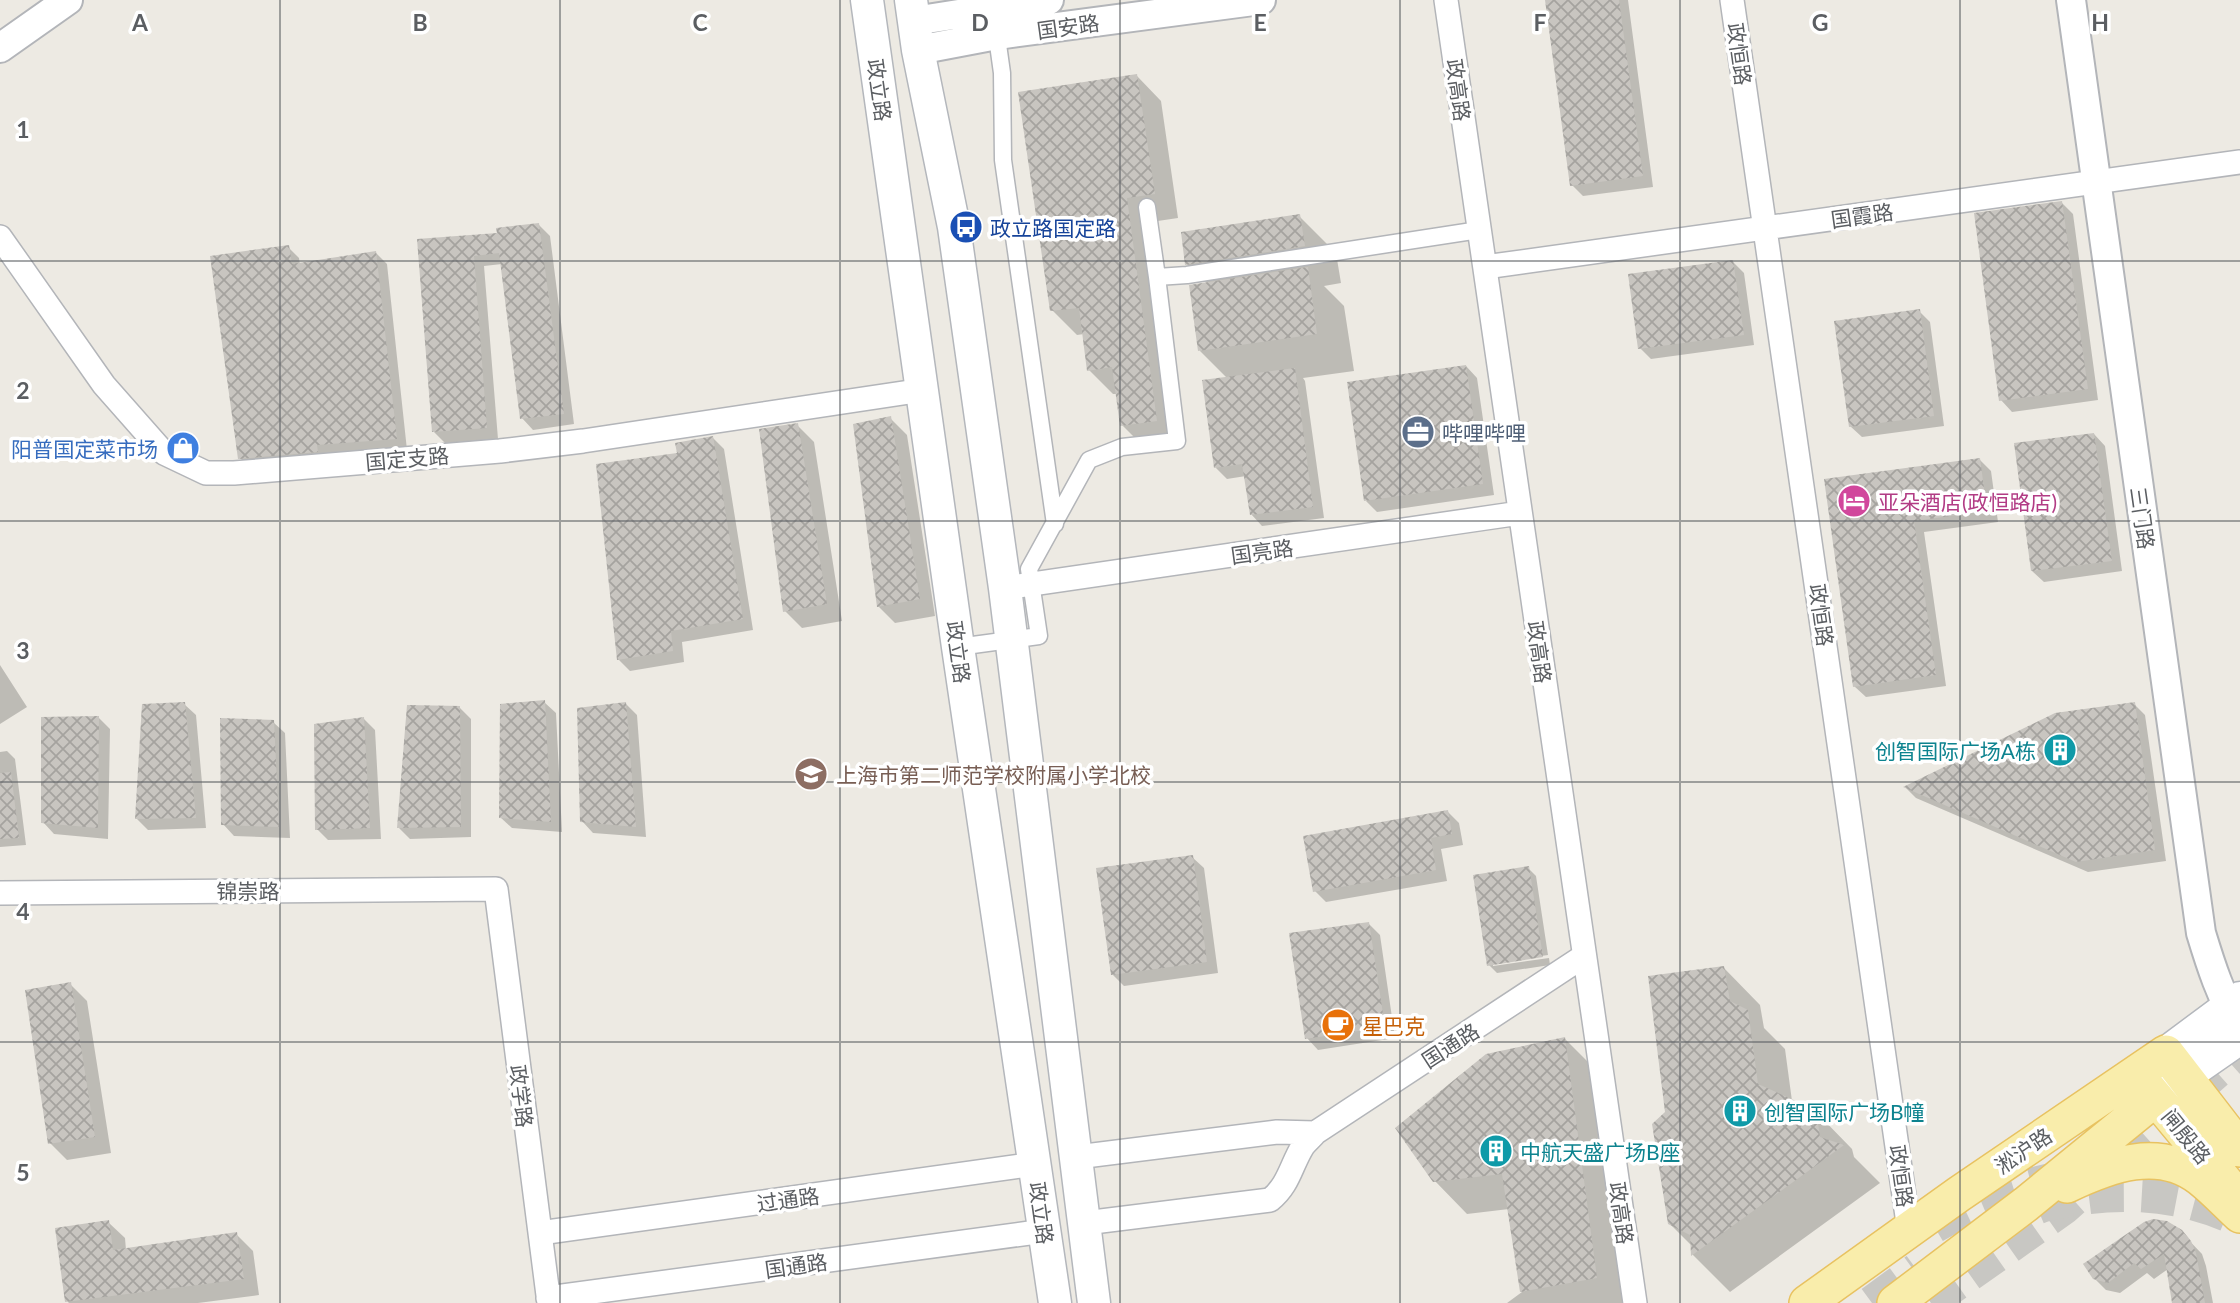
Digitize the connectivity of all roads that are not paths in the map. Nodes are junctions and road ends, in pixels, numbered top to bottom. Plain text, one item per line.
1 (37, 0) edge
2 (68, 0) edge
3 (867, 0) edge
4 (1048, 0) edge
5 (1261, 0) edge
6 (1446, 0) edge
7 (1732, 0) edge
8 (2071, 0) edge
9 (995, 15) edge
10 (914, 24) edge
11 (0, 26) edge
12 (0, 48) edge
13 (2240, 162) edge
14 (2096, 182) junction
15 (1147, 207) dead end
16 (1766, 228) junction
17 (1479, 230) junction
18 (0, 237) edge
19 (1485, 267) junction
20 (1157, 277) junction
21 (923, 390) junction
22 (1520, 513) junction
23 (1055, 524) junction
24 (1018, 586) junction
25 (1011, 639) junction
26 (958, 647) junction
27 (496, 890) joint
28 (0, 893) edge
29 (1584, 956) junction
30 (2236, 1011) edge
31 (2240, 1038) edge
32 (2176, 1064) junction
33 (2145, 1086) junction
34 (1315, 1133) junction
35 (2240, 1149) edge
36 (1077, 1157) junction
37 (2206, 1160) junction
38 (1035, 1164) junction
39 (2240, 1198) edge
40 (2026, 1204) junction
41 (2240, 1215) edge
42 (1085, 1223) junction
43 (1909, 1230) junction
44 (1044, 1231) junction
45 (540, 1233) junction
46 (549, 1301) edge
47 (1055, 1303) edge
48 (1094, 1303) edge
49 (1635, 1303) edge
50 (1807, 1303) edge
51 (1895, 1303) tunnel mouth

1 - 11 street
2 - 12 street
3 - 21 main road, 政立路
4 - 9 street, 国安路
5 - 9 street, 国安路
6 - 17 street, 政高路
7 - 16 street, 政恒路
8 - 14 street, 三门路
9 - 10 street, 国安路
9 - 23 street
10 - 24 main road, 政立路
13 - 14 street, 国霞路
14 - 16 street, 国霞路
14 - 30 street, 三门路
15 - 20 street
16 - 19 street, 国霞路
16 - 43 street, 政恒路
17 - 19 street, 政高路
17 - 20 street
18 - 21 street, 国定支路
19 - 22 street, 政高路
20 - 23 street
21 - 26 main road, 政立路
22 - 24 street, 国亮路
22 - 29 street, 政高路
23 - 24 street
24 - 25 main road, 政立路
25 - 26 street
25 - 36 main road, 政立路
26 - 38 main road, 政立路
27 - 28 street, 锦崇路
27 - 45 street, 政学路
29 - 34 street, 国通路
29 - 49 street, 政高路
30 - 32 main road, 淞沪路
31 - 32 main road, 淞沪路
32 - 33 main road, 淞沪路
32 - 35 main road, 闸殷路
33 - 37 main road, 闸殷路
33 - 40 main road, 淞沪路
33 - 43 main road, 淞沪路
34 - 36 street
34 - 42 street, 国通路
36 - 42 main road, 政立路
37 - 39 main road, 闸殷路
37 - 41 street
38 - 44 main road, 政立路
38 - 45 street, 过通路
40 - 41 main road
40 - 51 main road, 淞沪路
42 - 48 main road, 政立路
43 - 50 main road, 淞沪路
44 - 46 street, 国通路
44 - 47 main road, 政立路
45 - 46 street, 政学路

